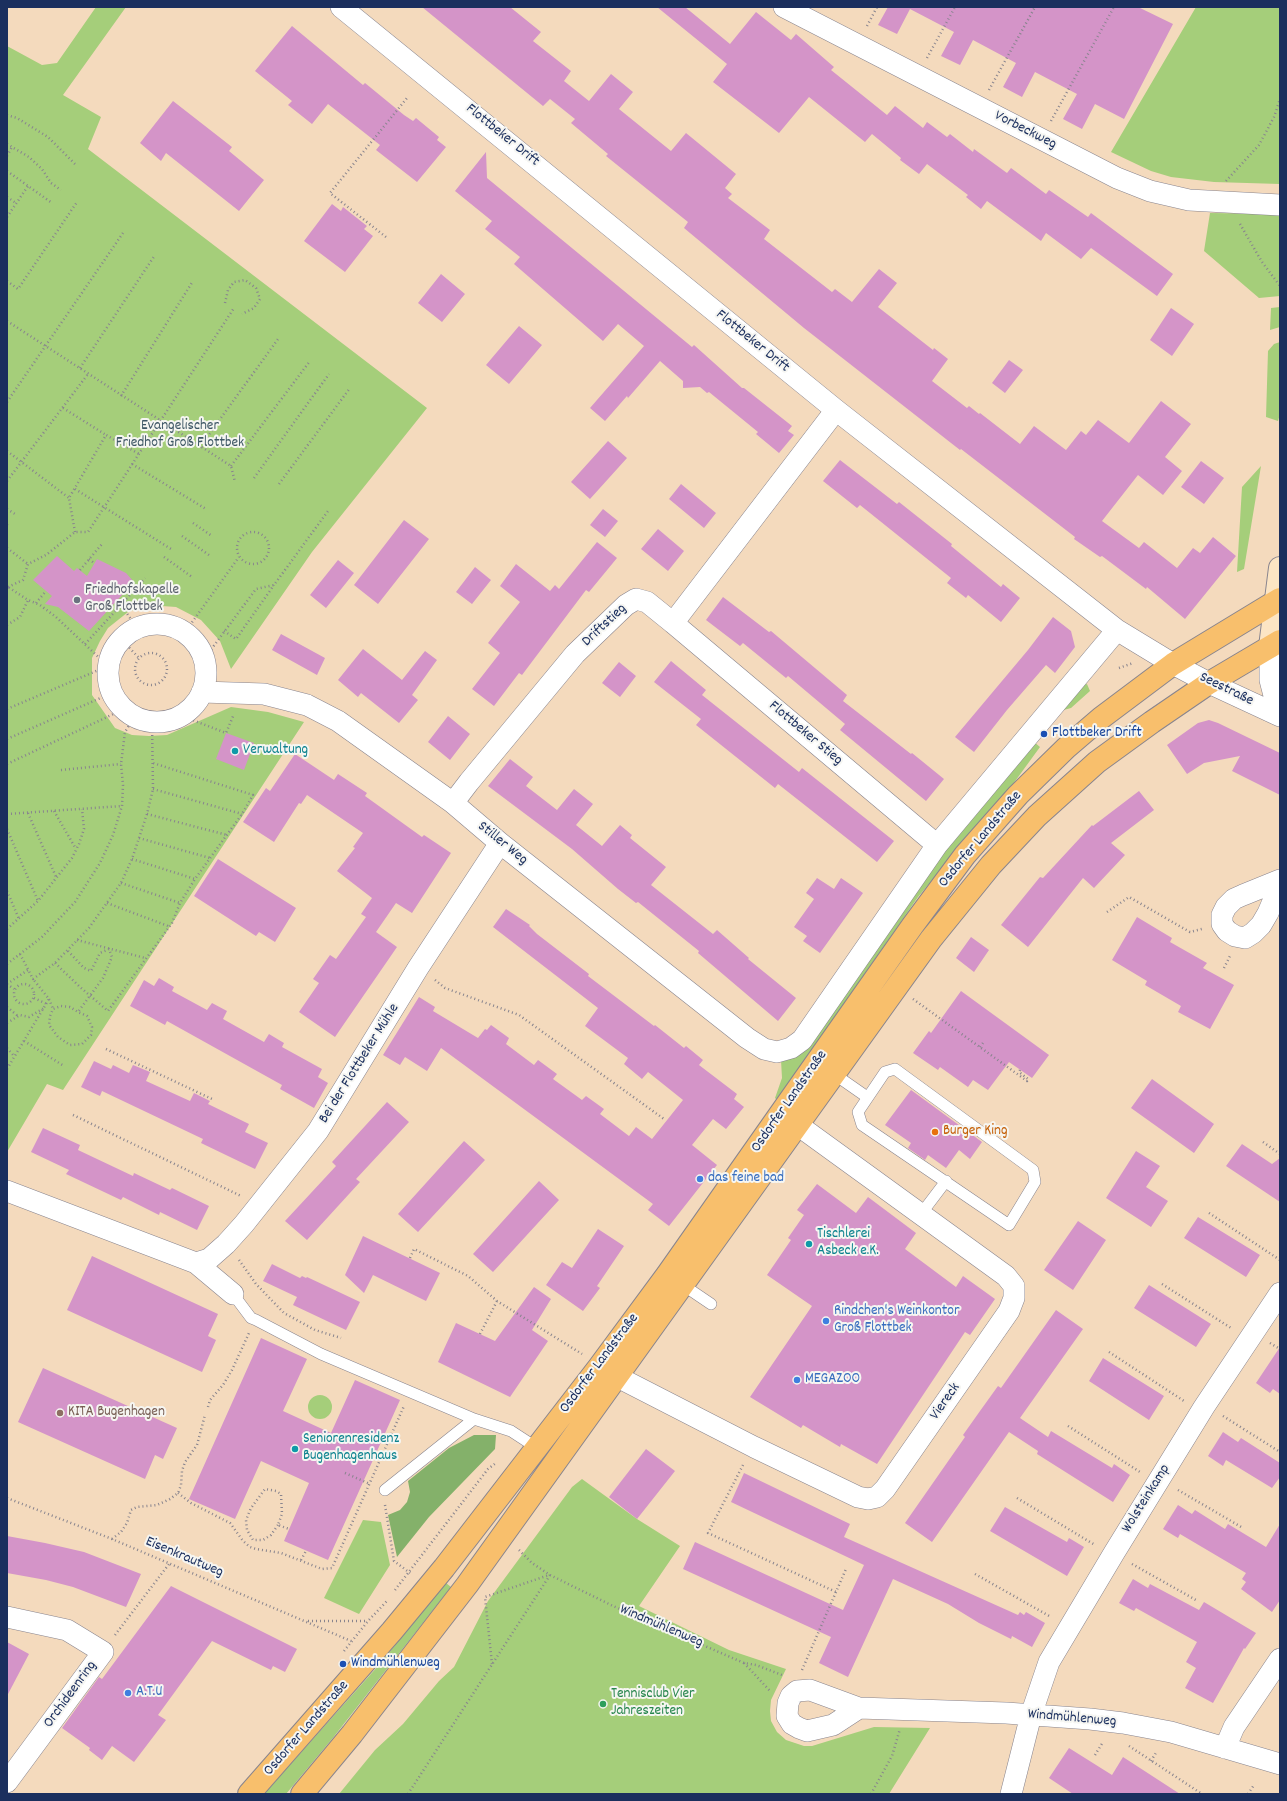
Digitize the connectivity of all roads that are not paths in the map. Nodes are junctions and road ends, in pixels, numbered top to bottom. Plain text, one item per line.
1 (341, 7) edge
2 (784, 7) edge
3 (1280, 205) edge
4 (836, 410) junction
5 (1280, 568) edge
6 (1278, 600) edge
7 (673, 623) junction
8 (1117, 630) junction
9 (1275, 644) edge
10 (1173, 664) junction
11 (1209, 683) junction
12 (202, 692) junction
13 (1280, 715) edge
14 (453, 803) junction
15 (500, 843) junction
16 (936, 845) junction
17 (1280, 880) edge
18 (1280, 885) edge
19 (777, 1052) joint
20 (834, 1074) junction
21 (867, 1097) junction
22 (790, 1119) junction
23 (946, 1181) junction
24 (7, 1191) edge
25 (921, 1214) junction
26 (196, 1263) junction
27 (675, 1280) junction
28 (1280, 1293) edge
29 (233, 1294) joint
30 (711, 1304) dead end
31 (600, 1366) junction
32 (474, 1419) junction
33 (537, 1448) junction
34 (385, 1490) road end
35 (7, 1616) edge
36 (1280, 1659) edge
37 (859, 1708) junction
38 (1031, 1715) junction
39 (1225, 1748) junction
40 (1280, 1764) edge
41 (7, 1782) edge
42 (249, 1794) edge
43 (302, 1794) edge
44 (1011, 1794) edge

1 - 4 street, Flottbeker Drift
2 - 3 street, Vorbeckweg
4 - 7 street
4 - 8 street, Flottbeker Drift
5 - 6 street
6 - 9 street
6 - 10 main road, Osdorfer Landstraße
7 - 14 street, Driftstieg
7 - 16 street, Flottbeker Stieg
8 - 10 street, Flottbeker Drift
8 - 16 street, Osdorfer Landstraße
9 - 11 main road, Osdorfer Landstraße
9 - 13 street, Seestraße
10 - 11 street, Seestraße
10 - 22 main road, Osdorfer Landstraße
11 - 13 street, Seestraße
11 - 20 main road, Osdorfer Landstraße
12 - 12 street
12 - 14 street, Stiller Weg
14 - 15 street, Stiller Weg
15 - 19 street, Stiller Weg
15 - 26 street, Bei der Flottbeker Mühle
16 - 19 street, Osdorfer Landstraße
17 - 18 street
20 - 21 lane
20 - 22 main road, Osdorfer Landstraße
21 - 23 lane
21 - 23 lane
22 - 25 street, Viereck
22 - 27 main road, Osdorfer Landstraße
23 - 25 lane
24 - 26 street
25 - 31 street, Viereck
26 - 29 street
27 - 30 lane
27 - 31 main road, Osdorfer Landstraße
28 - 38 street, Wolsteinkamp
29 - 32 lane
31 - 33 main road, Osdorfer Landstraße
31 - 43 main road, Osdorfer Landstraße
32 - 33 lane
32 - 34 lane
33 - 42 main road, Osdorfer Landstraße
35 - 41 street, Orchideenring
36 - 39 street
37 - 37 street, Windmühlenweg
37 - 38 street, Windmühlenweg
38 - 39 street, Windmühlenweg
38 - 44 street, Wolsteinkamp
39 - 40 street, Windmühlenweg

